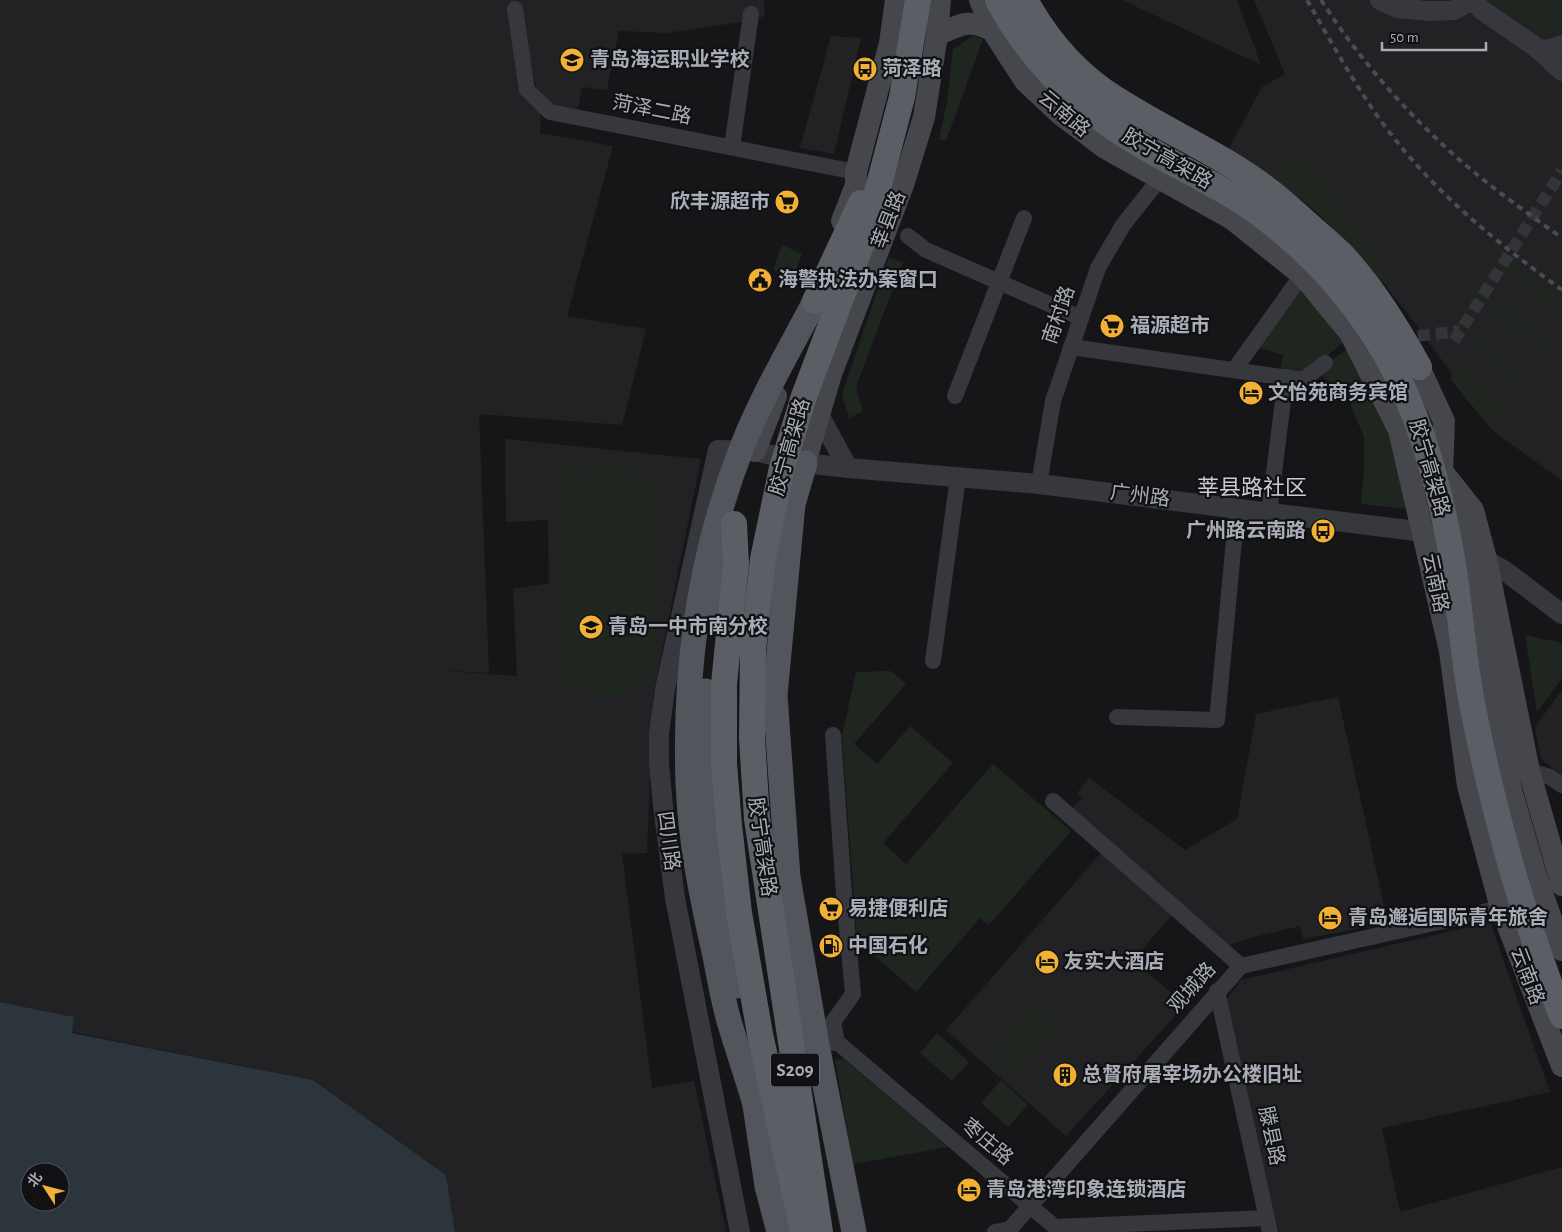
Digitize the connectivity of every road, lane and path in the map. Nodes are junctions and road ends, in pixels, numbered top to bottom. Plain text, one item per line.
1 (896, 0) edge
2 (918, 0) edge
3 (940, 0) edge
4 (980, 0) edge
5 (998, 0) edge
6 (1011, 0) edge
7 (1025, 0) edge
8 (1380, 0) edge
9 (1472, 0) edge
10 (515, 9) dead end
11 (751, 14) dead end
12 (992, 30) junction
13 (937, 35) junction
14 (1562, 45) edge
15 (911, 48) junction
16 (1537, 48) junction
17 (1562, 71) edge
18 (732, 147) junction
19 (1180, 152) junction
20 (856, 172) junction
21 (1161, 178) junction
22 (1024, 218) dead end
23 (908, 236) dead end
24 (1302, 275) junction
25 (999, 282) junction
26 (815, 301) joint
27 (1081, 318) junction
28 (1071, 347) junction
29 (1325, 364) dead end
30 (1419, 367) joint
31 (1234, 370) junction
32 (1286, 378) junction
33 (955, 396) dead end
34 (819, 415) junction
35 (718, 450) joint
36 (755, 451) junction
37 (805, 463) junction
38 (848, 468) junction
39 (1442, 471) junction
40 (958, 477) junction
41 (1038, 484) junction
42 (1238, 509) junction
43 (1269, 513) junction
44 (734, 524) junction
45 (1425, 536) junction
46 (1477, 555) junction
47 (1562, 614) edge
48 (933, 661) dead end
49 (1118, 717) dead end
50 (833, 735) dead end
51 (1529, 771) junction
52 (1562, 785) edge
53 (1053, 801) dead end
54 (1562, 885) edge
55 (1501, 908) junction
56 (1562, 950) edge
57 (1241, 966) junction
58 (1217, 991) junction
59 (1562, 1016) edge
60 (827, 1044) junction
61 (1562, 1066) edge
62 (754, 1101) junction
63 (1030, 1206) junction
64 (1269, 1225) edge
65 (740, 1232) edge
66 (779, 1232) edge
67 (803, 1232) edge
68 (820, 1232) edge
69 (854, 1232) edge
70 (995, 1232) edge

1 - 20 main road
2 - 15 highway, 胶宁高架路
3 - 13 main road, 莘县路
4 - 12 main road, 云南路
5 - 59 highway, 胶宁高架路
6 - 19 main road, 云南路
7 - 30 highway
8 - 9 street
9 - 16 street
10 - 18 street, 菏泽二路
11 - 18 street
12 - 13 main road
12 - 21 main road, 云南路
13 - 34 main road, 莘县路
14 - 16 street
15 - 26 highway
15 - 68 highway, 胶宁高架路 / S209
16 - 17 street
18 - 20 street, 菏泽二路
19 - 21 street, 南村路
19 - 39 main road, 云南路
20 - 36 main road
21 - 24 main road, 云南路
21 - 27 street, 南村路
22 - 25 street
23 - 25 street
24 - 31 street
24 - 45 main road, 云南路
25 - 27 street
25 - 33 street
26 - 62 main road
27 - 28 street, 南村路
28 - 31 street
28 - 41 street, 南村路
29 - 32 street
30 - 39 main road
31 - 32 street
32 - 43 street
34 - 37 main road, 莘县路
34 - 38 street
35 - 36 street, 广州路
35 - 65 street, 四川路
36 - 37 street, 广州路
36 - 44 main road
37 - 38 street, 广州路
37 - 60 main road
38 - 40 street, 广州路
39 - 46 main road, 云南路
40 - 41 street, 广州路
40 - 48 street
41 - 42 street, 广州路
42 - 43 street, 广州路
42 - 49 street
43 - 45 street, 广州路
44 - 62 main road
44 - 67 highway
45 - 46 street, 广州路
45 - 55 main road, 云南路
46 - 47 street, 广州路
46 - 51 main road
46 - 56 main road
50 - 60 street
51 - 52 street
51 - 54 main road
53 - 57 street
55 - 57 street, 观城路
55 - 61 main road, 云南路
57 - 58 street, 观城路
58 - 63 street, 观城路
58 - 64 street, 滕县路
60 - 63 street, 枣庄路
60 - 69 main road
62 - 66 main road
63 - 64 street, 枣庄路
63 - 70 street, 观城路

